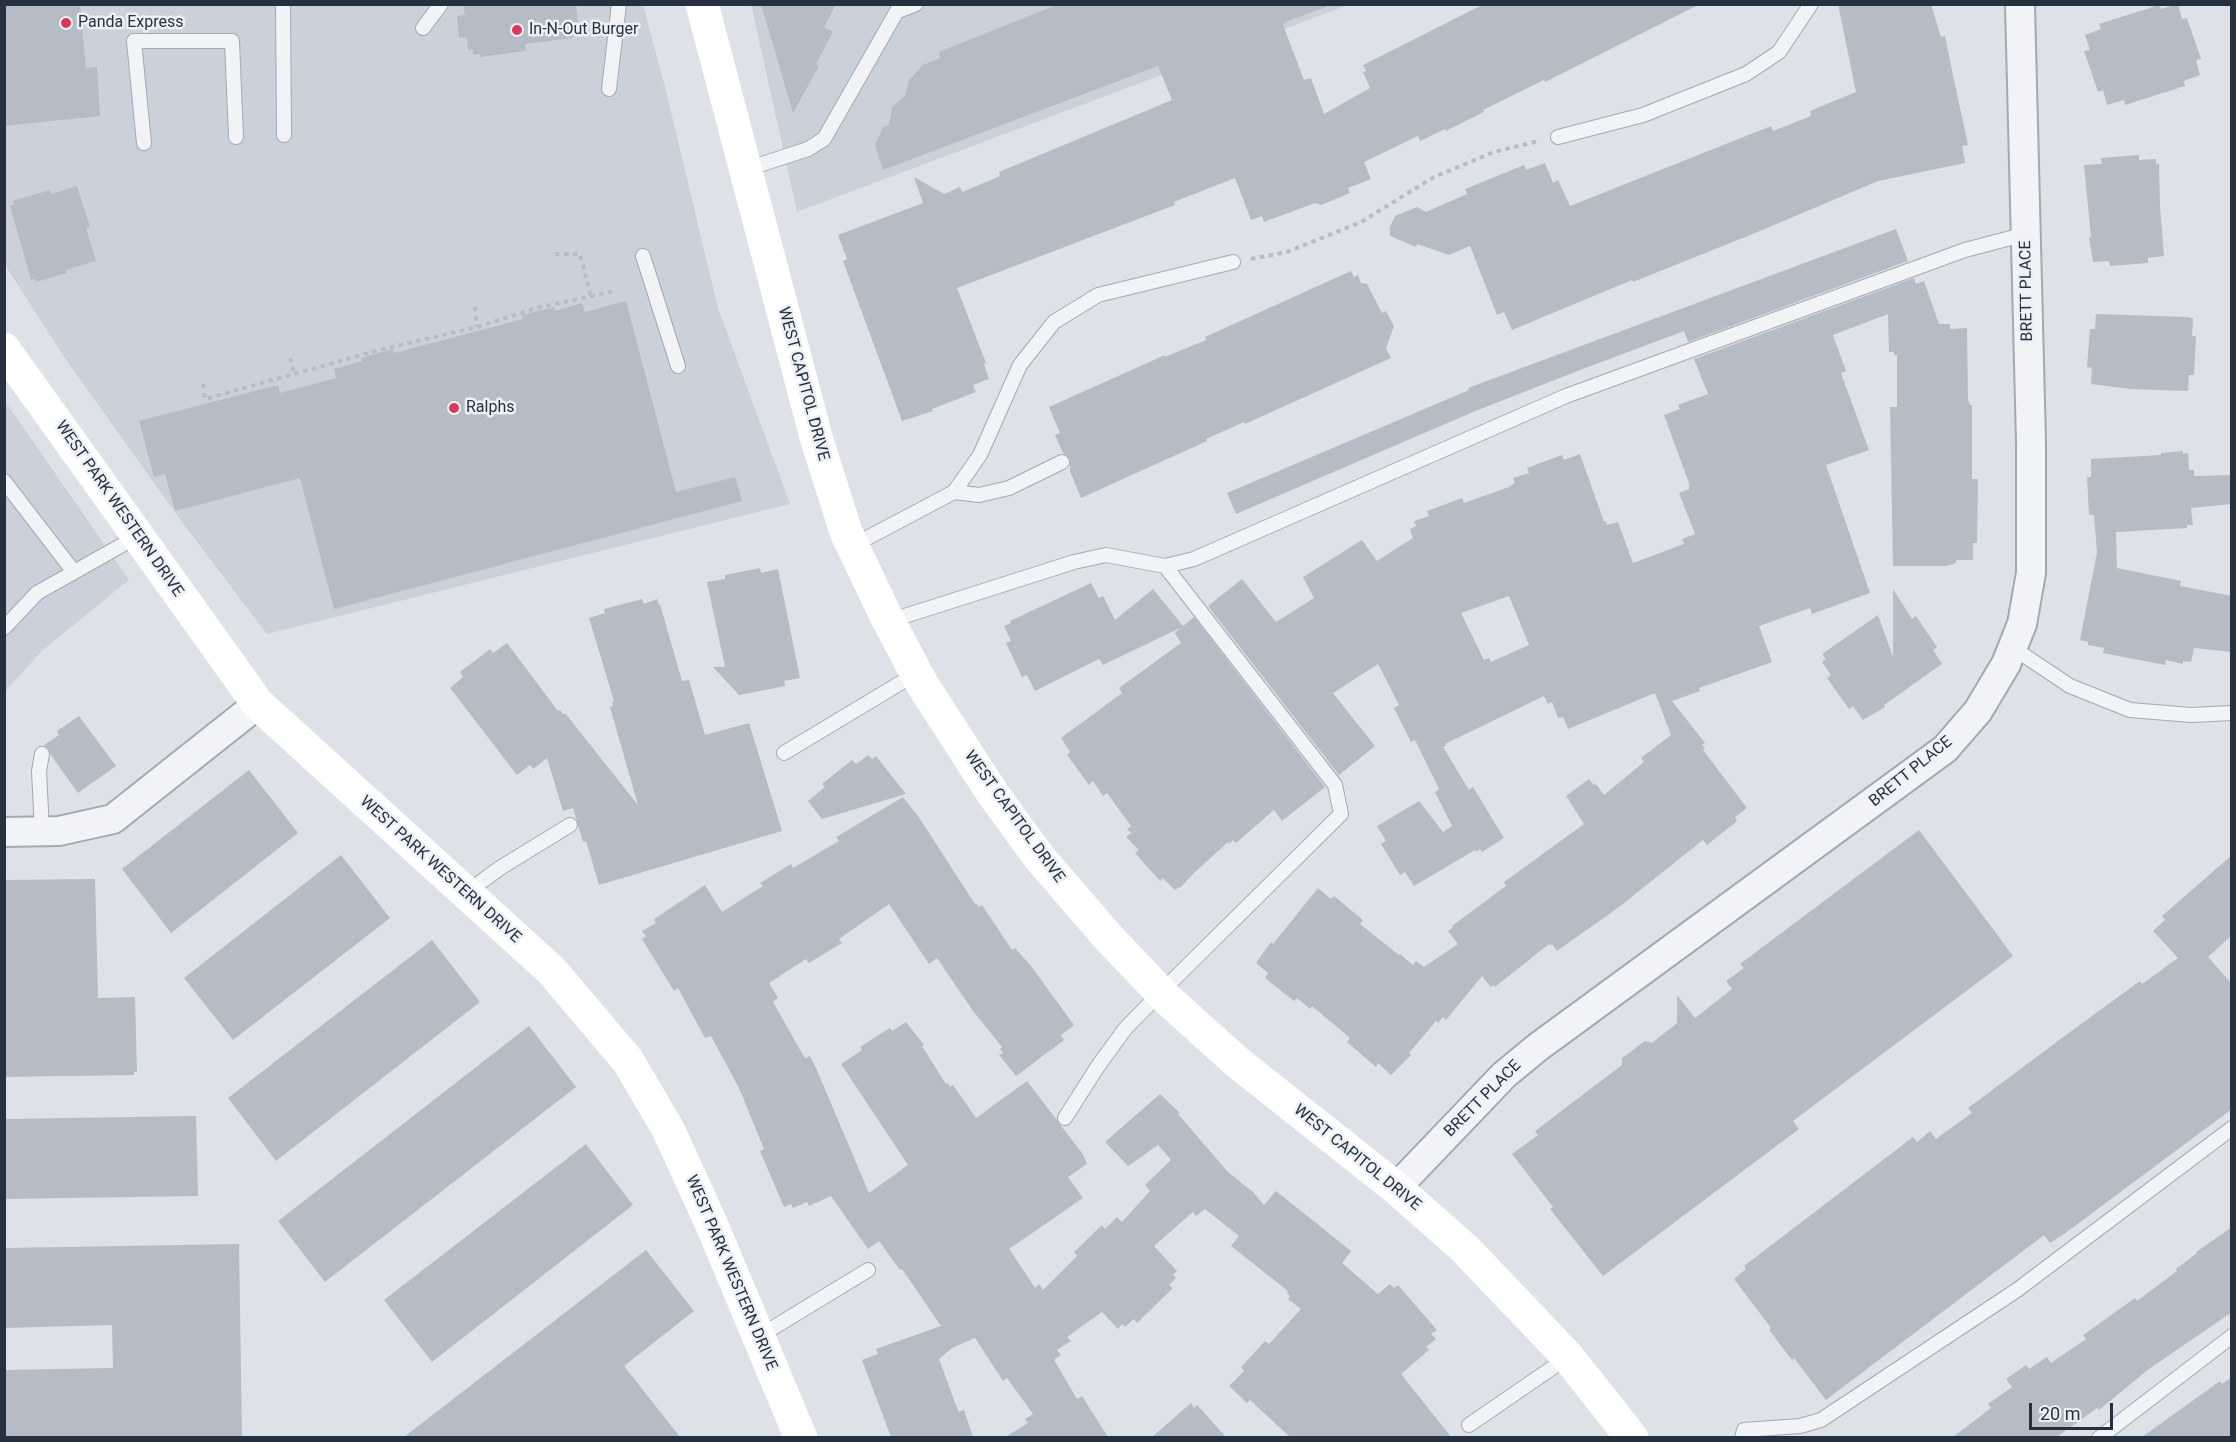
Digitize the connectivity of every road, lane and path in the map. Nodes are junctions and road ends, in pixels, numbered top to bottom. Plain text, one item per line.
1 (283, 4) edge
2 (441, 4) edge
3 (619, 4) edge
4 (702, 4) edge
5 (916, 4) edge
6 (1811, 4) edge
7 (2021, 5) edge
8 (899, 8) edge
9 (423, 28) dead end
10 (609, 90) dead end
11 (284, 135) dead end
12 (236, 136) dead end
13 (1558, 137) joint
14 (144, 143) dead end
15 (747, 169) junction
16 (2026, 234) junction
17 (555, 254) dead end
18 (643, 256) dead end
19 (1233, 262) joint
20 (614, 291) dead end
21 (591, 297) junction
22 (475, 307) dead end
23 (477, 327) junction
24 (4, 349) edge
25 (290, 358) dead end
26 (678, 366) dead end
27 (294, 373) junction
28 (203, 384) dead end
29 (1062, 462) dead end
30 (4, 481) edge
31 (954, 492) junction
32 (138, 536) junction
33 (852, 546) junction
34 (1165, 566) junction
35 (74, 572) junction
36 (889, 621) junction
37 (4, 628) edge
38 (2013, 648) junction
39 (916, 673) junction
40 (258, 704) junction
41 (2232, 713) edge
42 (784, 753) dead end
43 (42, 754) dead end
44 (570, 825) dead end
45 (42, 831) junction
46 (4, 832) edge
47 (465, 893) junction
48 (1161, 992) junction
49 (1065, 1118) dead end
50 (2232, 1128) edge
51 (1396, 1188) junction
52 (868, 1270) dead end
53 (2232, 1336) edge
54 (759, 1337) junction
55 (1568, 1357) junction
56 (1469, 1425) dead end
57 (801, 1437) edge
58 (1632, 1437) edge
59 (1743, 1437) edge
60 (2100, 1437) edge

1 - 11 lane
2 - 9 lane
3 - 10 lane
4 - 15 street, WEST CAPITOL DRIVE
5 - 8 lane
6 - 13 lane
7 - 16 street, BRETT PLACE
8 - 15 lane
12 - 14 lane
13 - 19 path
15 - 33 street, WEST CAPITOL DRIVE
16 - 34 lane
16 - 38 street, BRETT PLACE
17 - 21 path
18 - 26 lane
19 - 31 lane
20 - 21 path
21 - 23 path
22 - 23 path
23 - 27 path
24 - 32 street, WEST PARK WESTERN DRIVE
25 - 27 path
27 - 28 path
29 - 31 lane
30 - 35 lane
31 - 33 lane
32 - 35 lane
32 - 40 street, WEST PARK WESTERN DRIVE
33 - 36 street, WEST CAPITOL DRIVE
34 - 36 lane
34 - 48 lane
35 - 37 lane
36 - 39 street, WEST CAPITOL DRIVE
38 - 41 lane
38 - 51 street, BRETT PLACE
39 - 42 lane
39 - 48 street, WEST CAPITOL DRIVE
40 - 45 street
40 - 47 street, WEST PARK WESTERN DRIVE
43 - 45 lane
44 - 47 lane
45 - 46 street
47 - 54 street, WEST PARK WESTERN DRIVE
48 - 49 lane
48 - 51 street, WEST CAPITOL DRIVE
50 - 59 lane
51 - 55 street, WEST CAPITOL DRIVE
52 - 54 lane
53 - 60 lane
54 - 57 street, WEST PARK WESTERN DRIVE
55 - 56 lane
55 - 58 street, WEST CAPITOL DRIVE

